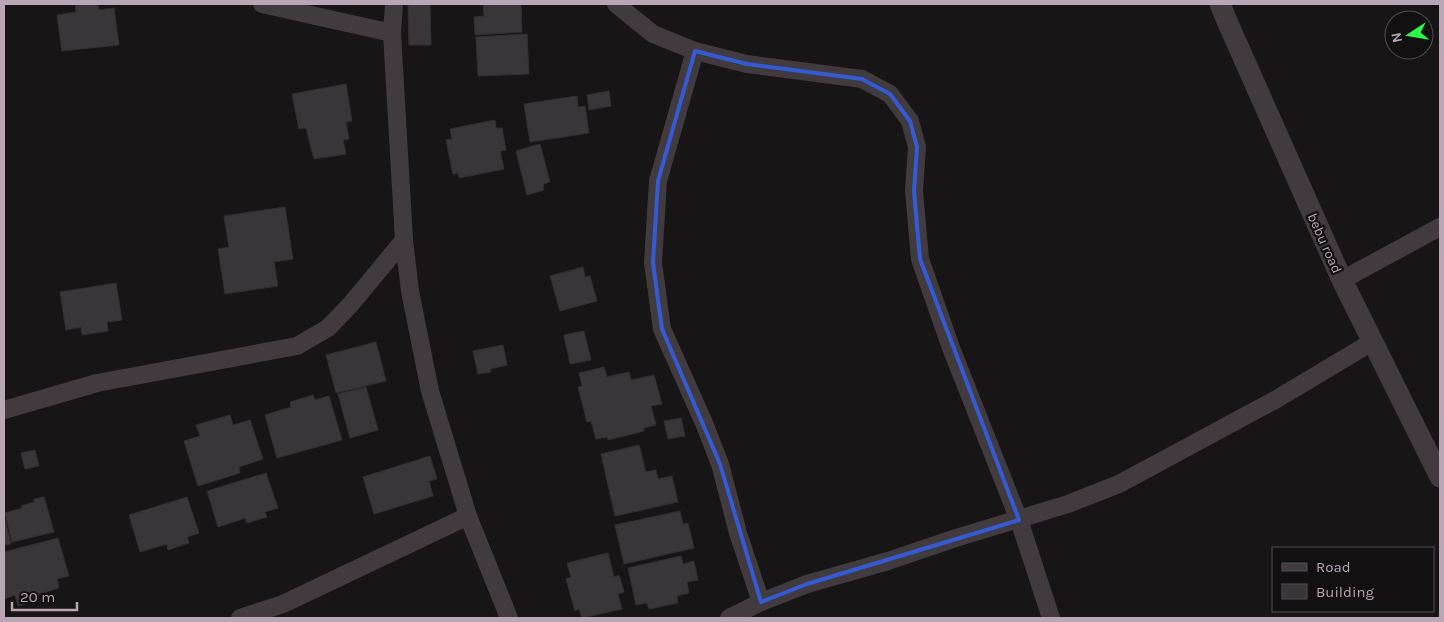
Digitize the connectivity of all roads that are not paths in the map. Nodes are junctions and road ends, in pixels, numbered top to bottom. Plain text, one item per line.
1 (262, 4) edge
2 (394, 4) edge
3 (616, 4) edge
4 (1220, 4) edge
5 (392, 33) junction
6 (695, 51) junction
7 (1440, 228) edge
8 (404, 240) junction
9 (1342, 280) junction
10 (1372, 342) junction
11 (4, 410) edge
12 (1440, 477) edge
13 (468, 516) junction
14 (1019, 520) junction
15 (761, 602) junction
16 (240, 618) edge
17 (509, 618) edge
18 (729, 618) edge
19 (1051, 618) edge

1 - 5 street
2 - 5 street
3 - 6 street
4 - 9 street, bebu road
5 - 8 street
6 - 14 street
6 - 15 street
7 - 9 street
8 - 11 street
8 - 13 street
9 - 10 street, bebu road
10 - 12 street, bebu road
10 - 14 street
13 - 16 street
13 - 17 street
14 - 15 street
14 - 19 street
15 - 18 street

